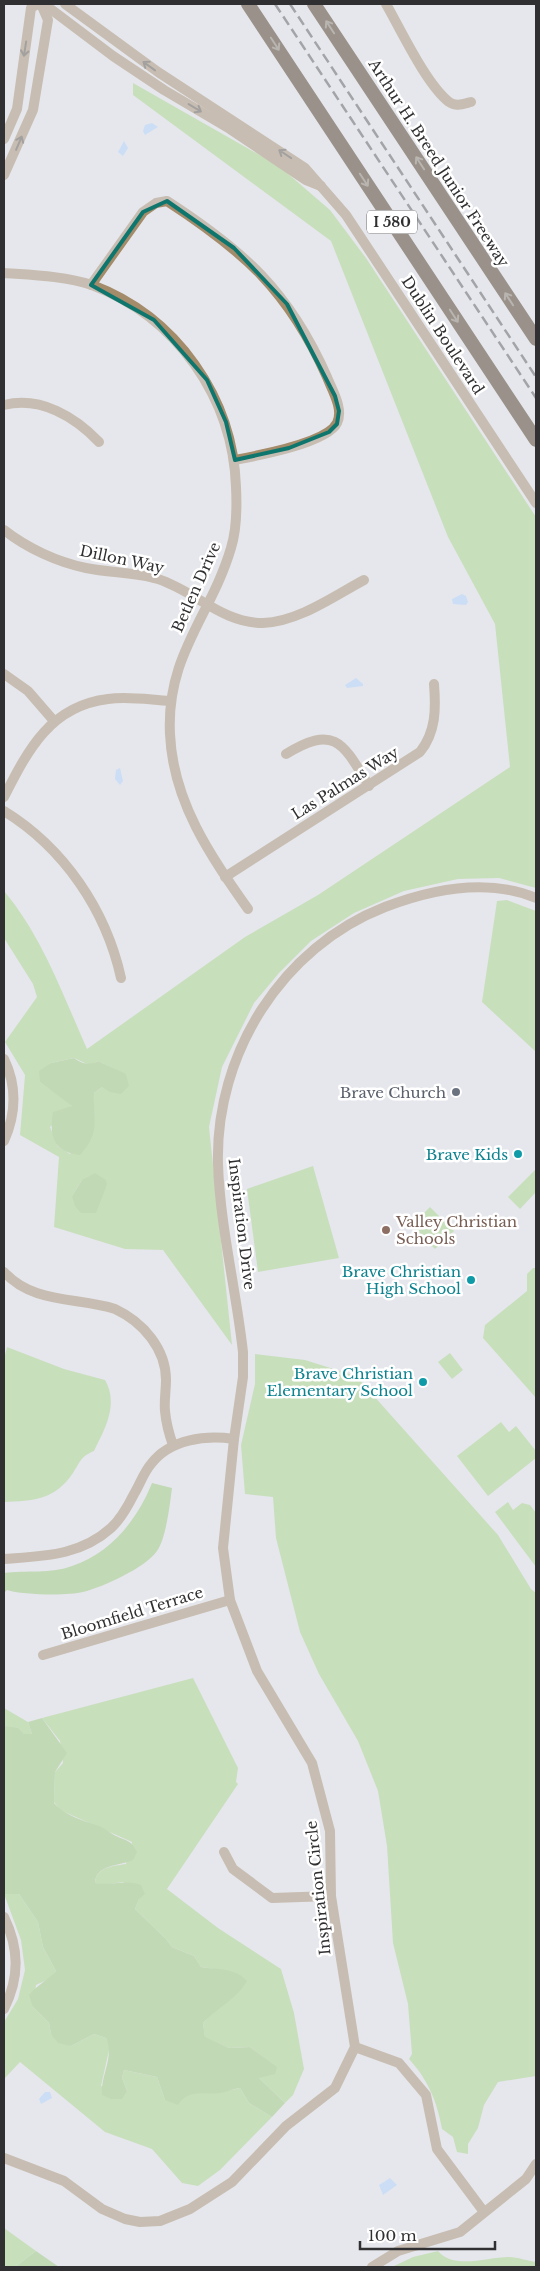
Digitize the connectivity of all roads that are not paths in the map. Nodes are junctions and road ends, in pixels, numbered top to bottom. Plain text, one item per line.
1 (37, 4) edge
2 (43, 4) edge
3 (65, 4) edge
4 (248, 4) edge
5 (314, 4) edge
6 (386, 4) edge
7 (471, 102) dead end
8 (4, 139) edge
9 (4, 175) edge
10 (322, 186) junction
11 (4, 273) edge
12 (91, 285) junction
13 (536, 339) edge
14 (4, 405) edge
15 (536, 440) edge
16 (100, 442) dead end
17 (235, 460) junction
18 (536, 503) edge
19 (4, 530) edge
20 (364, 580) dead end
21 (207, 604) junction
22 (4, 674) edge
23 (434, 684) dead end
24 (170, 701) junction
25 (54, 721) junction
26 (286, 754) dead end
27 (369, 786) junction
28 (4, 797) edge
29 (4, 811) edge
30 (225, 877) junction
31 (536, 898) edge
32 (248, 910) dead end
33 (121, 978) dead end
34 (4, 1059) edge
35 (4, 1141) edge
36 (4, 1272) edge
37 (234, 1439) junction
38 (173, 1445) junction
39 (4, 1559) edge
40 (230, 1600) junction
41 (43, 1655) dead end
42 (224, 1852) dead end
43 (331, 1896) junction
44 (4, 1917) edge
45 (4, 2009) edge
46 (355, 2047) junction
47 (4, 2158) edge
48 (536, 2164) edge
49 (484, 2212) junction
50 (372, 2267) edge

1 -> 8 street
9 -> 2 street
2 -> 10 street, Dublin Boulevard
10 -> 3 street, Dublin Boulevard
4 -> 15 highway, I 580
13 -> 5 highway, Arthur H. Breed Junior Freeway
6 - 7 street
10 - 18 street, Dublin Boulevard
11 - 12 street, Betlen Drive
12 - 17 street, Betlen Drive
12 - 17 street
14 - 16 street
17 - 21 street, Betlen Drive
19 - 21 street, Dillon Way
20 - 21 street, Dillon Way
21 - 24 street, Betlen Drive
22 - 25 street
23 - 27 street, Las Palmas Way
24 - 25 street
24 - 30 street, Betlen Drive
25 - 28 street
26 - 27 street
27 - 30 street, Las Palmas Way
29 - 33 street
30 - 32 street, Betlen Drive
31 - 37 street, Inspiration Drive
34 - 35 street
36 - 38 street
37 - 38 street
37 - 40 street, Inspiration Circle
38 - 39 street
40 - 41 street, Bloomfield Terrace
40 - 43 street, Inspiration Circle
42 - 43 street
43 - 46 street, Inspiration Circle
44 - 45 street
46 - 47 street
46 - 49 street
48 - 49 street
49 - 50 street

